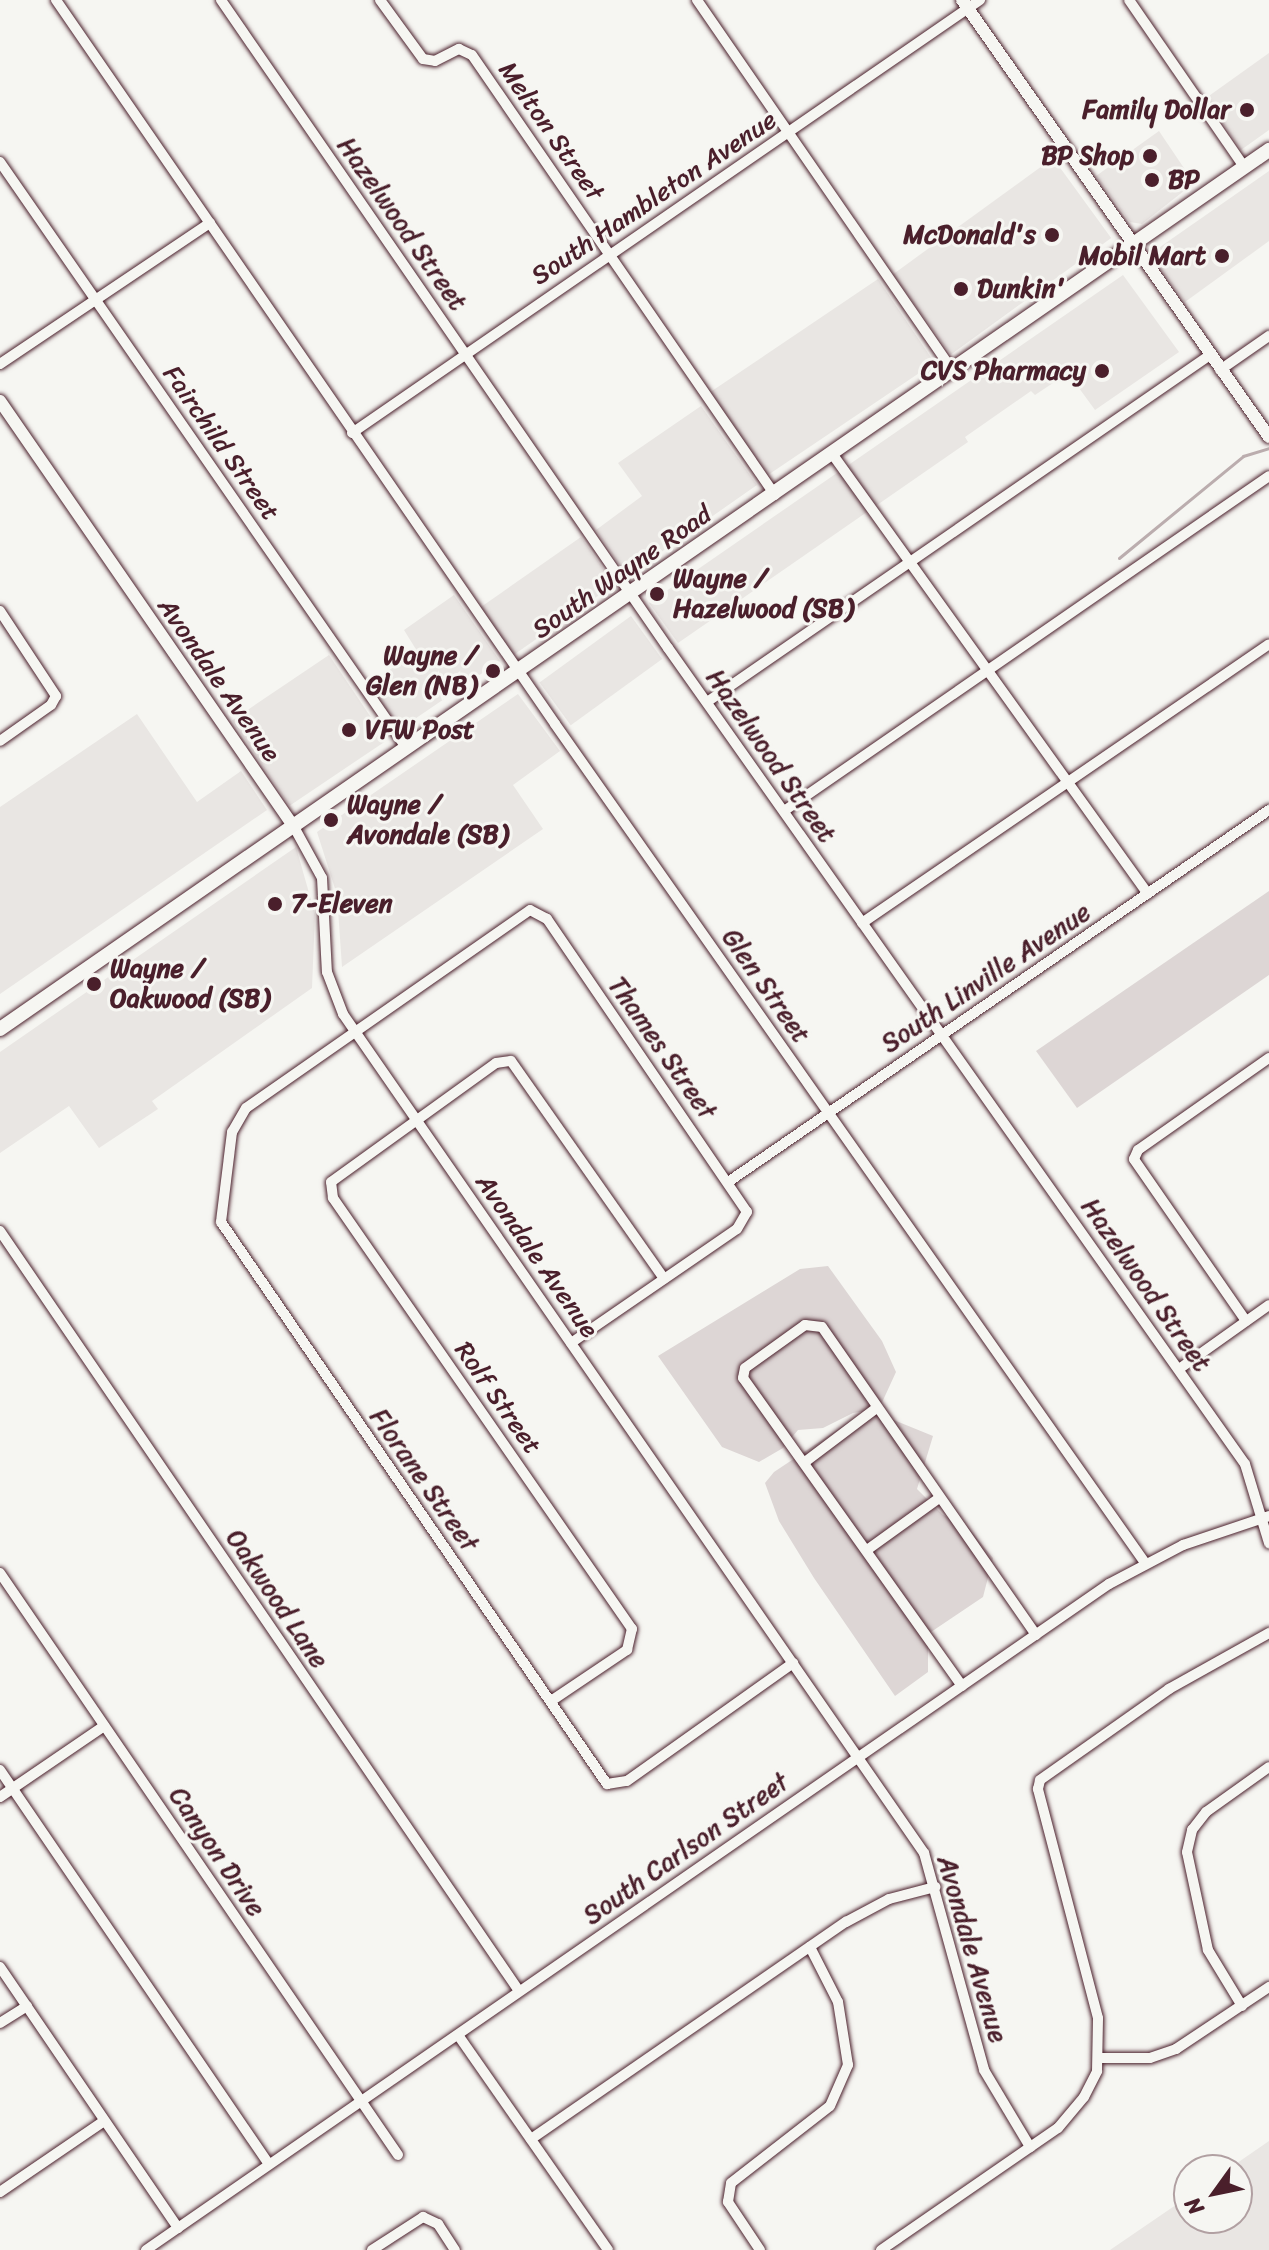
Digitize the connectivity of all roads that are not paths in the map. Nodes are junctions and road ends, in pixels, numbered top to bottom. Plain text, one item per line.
1 (56, 0) edge
2 (221, 0) edge
3 (380, 0) edge
4 (697, 0) edge
5 (980, 0) edge
6 (1129, 0) edge
7 (965, 4) edge
8 (788, 133) junction
9 (1269, 150) edge
10 (0, 162) edge
11 (1244, 167) junction
12 (210, 223) junction
13 (1133, 247) junction
14 (610, 254) junction
15 (94, 300) junction
16 (1269, 336) edge
17 (465, 354) junction
18 (1210, 355) junction
19 (0, 364) edge
20 (1220, 370) junction
21 (953, 371) junction
22 (0, 401) edge
23 (352, 433) junction
24 (1269, 437) edge
25 (833, 455) junction
26 (1269, 476) edge
27 (775, 495) junction
28 (910, 562) junction
29 (631, 594) junction
30 (0, 611) edge
31 (1269, 644) edge
32 (988, 670) junction
33 (519, 672) junction
34 (707, 702) junction
35 (0, 741) edge
36 (407, 749) junction
37 (1068, 784) junction
38 (1269, 810) edge
39 (784, 811) junction
40 (294, 827) junction
41 (1148, 894) junction
42 (862, 923) junction
43 (0, 1029) edge
44 (355, 1032) junction
45 (943, 1035) junction
46 (1269, 1058) edge
47 (829, 1113) junction
48 (415, 1119) junction
49 (728, 1182) junction
50 (0, 1231) edge
51 (664, 1279) junction
52 (1269, 1305) edge
53 (1246, 1321) junction
54 (571, 1343) junction
55 (1179, 1369) junction
56 (875, 1409) junction
57 (805, 1462) junction
58 (939, 1498) junction
59 (1265, 1517) edge
60 (1269, 1543) edge
61 (867, 1550) junction
62 (1145, 1563) junction
63 (0, 1573) edge
64 (1269, 1633) edge
65 (1036, 1635) junction
66 (793, 1663) junction
67 (962, 1686) junction
68 (551, 1701) junction
69 (104, 1726) junction
70 (858, 1757) junction
71 (1269, 1767) edge
72 (0, 1770) edge
73 (13, 1788) junction
74 (0, 1797) edge
75 (935, 1887) junction
76 (810, 1947) junction
77 (0, 1967) edge
78 (1269, 1987) edge
79 (519, 1991) junction
80 (27, 2006) junction
81 (1242, 2006) junction
82 (0, 2023) edge
83 (458, 2035) junction
84 (1100, 2058) junction
85 (360, 2101) junction
86 (104, 2121) junction
87 (531, 2139) junction
88 (1030, 2147) junction
89 (398, 2155) dead end
90 (269, 2164) junction
91 (0, 2192) edge
92 (178, 2228) junction
93 (146, 2250) edge
94 (372, 2250) edge
95 (455, 2250) edge
96 (608, 2250) edge
97 (760, 2250) edge
98 (881, 2250) edge

1 - 12 street, Glen Street
2 - 17 street, Hazelwood Street
3 - 14 street, Melton Street
4 - 8 street
5 - 7 street, South Hambleton Avenue
6 - 11 street
7 - 8 street, South Hambleton Avenue
7 - 13 street
8 - 14 street, South Hambleton Avenue
8 - 21 street
9 - 11 main road, South Wayne Road
10 - 15 street, Fairchild Street
11 - 13 main road, South Wayne Road
12 - 15 street
12 - 23 street, Glen Street
13 - 18 street
13 - 21 main road, South Wayne Road
14 - 17 street, South Hambleton Avenue
14 - 27 street, Melton Street
15 - 19 street
15 - 36 street, Fairchild Street
16 - 20 street
17 - 23 street, South Hambleton Avenue
17 - 29 street, Hazelwood Street
18 - 20 street
18 - 28 street
20 - 24 street
21 - 25 main road, South Wayne Road
22 - 40 street, Avondale Avenue
23 - 33 street, Glen Street
25 - 27 main road, South Wayne Road
25 - 28 street
26 - 32 street
27 - 29 main road, South Wayne Road
28 - 32 street
28 - 34 street
29 - 33 main road, South Wayne Road
29 - 34 street, Hazelwood Street
30 - 35 street
31 - 37 street
32 - 37 street
32 - 39 street
33 - 36 main road, South Wayne Road
33 - 47 street, Glen Street
34 - 39 street, Hazelwood Street
36 - 40 main road, South Wayne Road
37 - 41 street
37 - 42 street
38 - 41 street, South Linville Avenue
39 - 42 street, Hazelwood Street
40 - 43 main road, South Wayne Road
40 - 44 street, Avondale Avenue
41 - 45 street, South Linville Avenue
42 - 45 street, Hazelwood Street
44 - 48 street, Avondale Avenue
44 - 49 street, Thames Street
44 - 68 street, Florane Street
45 - 47 street, South Linville Avenue
45 - 55 street, Hazelwood Street
46 - 53 street
47 - 49 street, South Linville Avenue
47 - 62 street, Glen Street
48 - 51 street
48 - 54 street, Avondale Avenue
48 - 68 street, Rolf Street
49 - 51 street, Thames Street
50 - 79 street, Oakwood Lane
51 - 54 street, Thames Street
52 - 53 street
53 - 55 street
54 - 66 street, Avondale Avenue
55 - 59 street, Hazelwood Street
56 - 57 street
56 - 57 street
56 - 58 street
57 - 61 street
58 - 61 street
58 - 65 street
59 - 60 street, Hazelwood Street
59 - 62 street, South Carlson Street
61 - 67 street
62 - 65 street, South Carlson Street
63 - 69 street, Canyon Drive
64 - 84 street
65 - 67 street, South Carlson Street
66 - 68 street, Florane Street
66 - 70 street, Avondale Avenue
67 - 70 street, South Carlson Street
69 - 73 street
69 - 85 street, Canyon Drive
70 - 75 street, Avondale Avenue
70 - 79 street, South Carlson Street
71 - 81 street
72 - 73 street
73 - 74 street
73 - 90 street
75 - 76 street
75 - 88 street, Avondale Avenue
76 - 87 street
76 - 97 street
77 - 80 street
78 - 81 street
79 - 83 street, South Carlson Street
80 - 82 street
80 - 86 street
81 - 84 street
83 - 85 street, South Carlson Street
83 - 87 street
84 - 88 street
85 - 89 street, Canyon Drive
85 - 90 street, South Carlson Street
86 - 91 street
86 - 92 street
87 - 96 street
88 - 98 street
90 - 92 street, South Carlson Street
92 - 93 street, South Carlson Street
94 - 95 street

